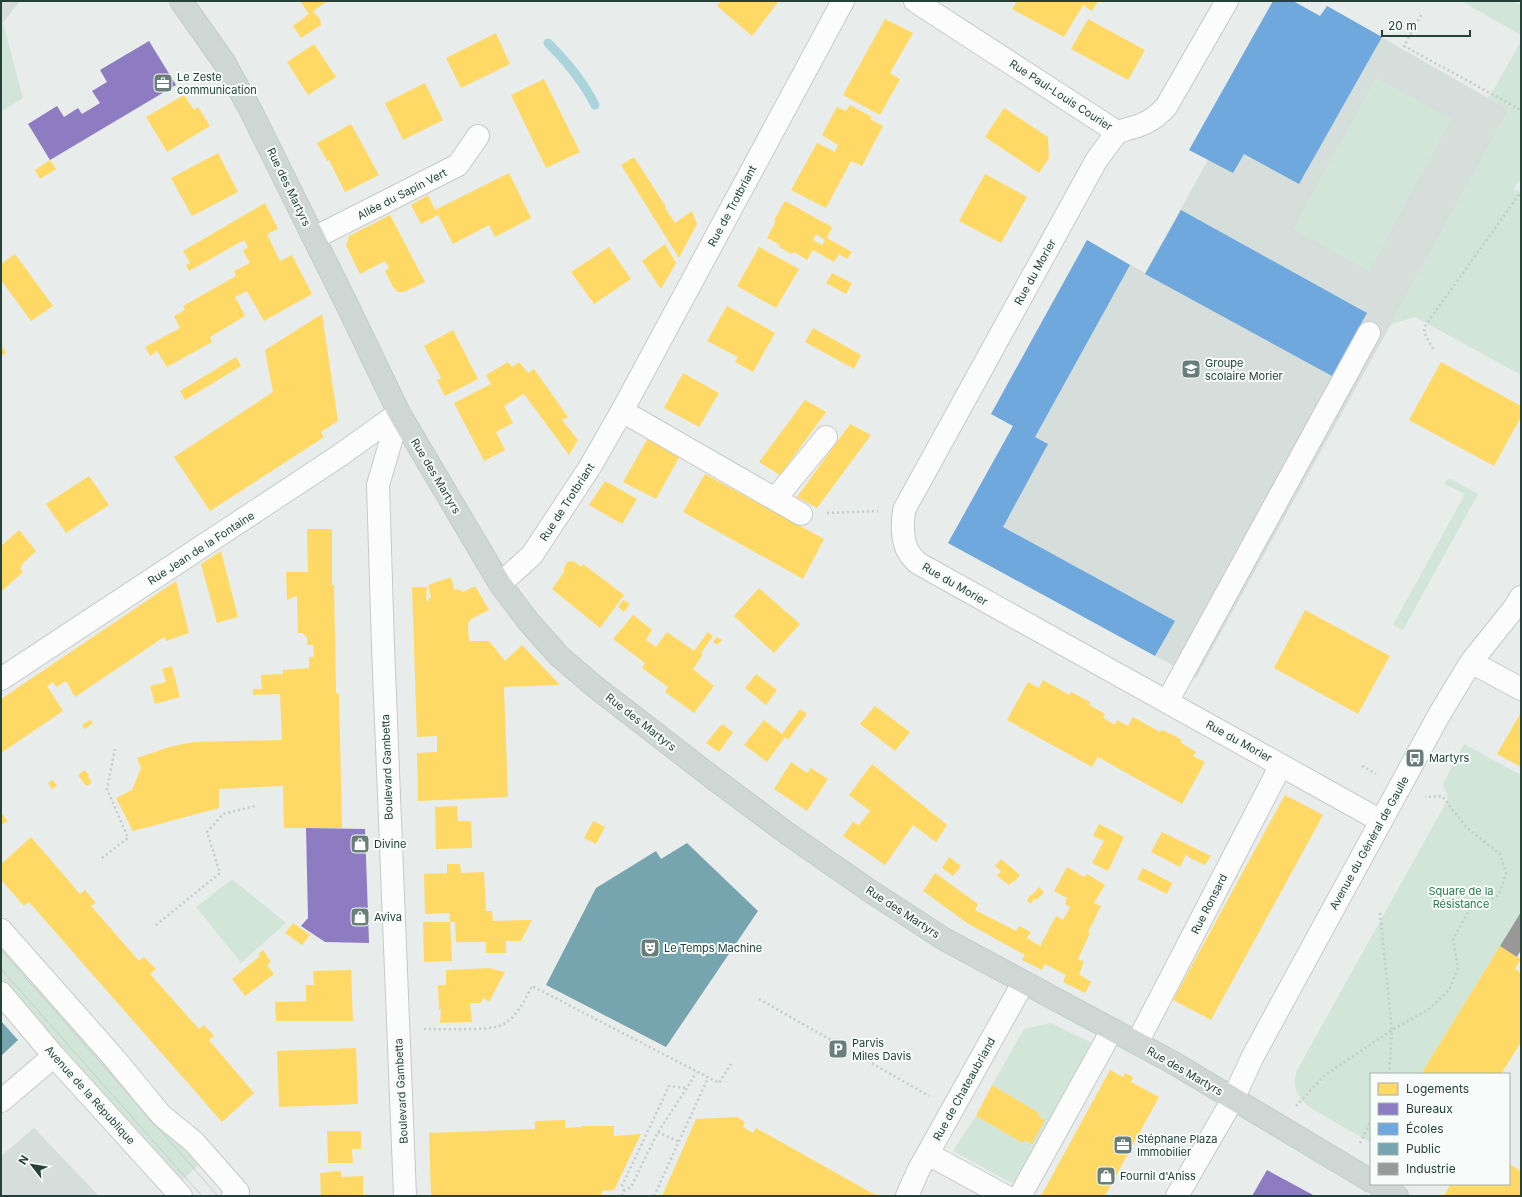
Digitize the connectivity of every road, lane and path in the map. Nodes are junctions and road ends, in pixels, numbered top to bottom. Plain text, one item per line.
1 (181, 1) edge
2 (843, 1) edge
3 (915, 1) edge
4 (1227, 1) edge
5 (1421, 15) dead end
6 (1521, 110) edge
7 (1117, 132) junction
8 (478, 136) dead end
9 (1521, 192) edge
10 (314, 238) junction
11 (1369, 333) dead end
12 (1433, 350) dead end
13 (622, 411) junction
14 (399, 413) junction
15 (826, 437) dead end
16 (775, 499) junction
17 (904, 510) junction
18 (801, 514) joint
19 (500, 584) junction
20 (1521, 597) edge
21 (1471, 662) junction
22 (1, 679) edge
23 (1521, 689) edge
24 (1167, 702) junction
25 (115, 749) dead end
26 (1281, 765) junction
27 (1362, 766) dead end
28 (1400, 786) junction
29 (255, 806) dead end
30 (1381, 821) junction
31 (102, 858) dead end
32 (1380, 912) dead end
33 (156, 925) dead end
34 (1, 930) edge
35 (1023, 983) junction
36 (1, 993) edge
37 (759, 999) dead end
38 (398, 1030) junction
39 (1112, 1030) junction
40 (1392, 1030) junction
41 (1137, 1043) junction
42 (54, 1056) junction
43 (731, 1064) dead end
44 (696, 1072) junction
45 (1389, 1073) edge
46 (708, 1078) junction
47 (687, 1088) junction
48 (1233, 1098) junction
49 (1, 1101) edge
50 (953, 1110) junction
51 (658, 1132) junction
52 (1290, 1133) junction
53 (679, 1142) junction
54 (928, 1154) junction
55 (1370, 1180) edge
56 (1378, 1185) edge
57 (624, 1190) junction
58 (181, 1196) edge
59 (233, 1196) edge
60 (405, 1196) edge
61 (622, 1196) edge
62 (654, 1196) edge
63 (907, 1196) edge
64 (1006, 1196) edge
65 (1020, 1196) edge
66 (1177, 1196) edge
67 (1397, 1196) edge

1 - 10 main road, Rue des Martyrs
2 - 13 street, Rue de Trotbriant
3 - 7 street, Rue Paul-Louis Courier
4 - 7 street, Rue Paul-Louis Courier
5 - 6 path
7 - 17 street, Rue du Morier
8 - 10 street, Allée du Sapin Vert
9 - 12 path
10 - 14 main road, Rue des Martyrs
11 - 24 street
13 - 16 street
13 - 19 street, Rue de Trotbriant
14 - 19 main road, Rue des Martyrs
14 - 22 street, Rue Jean de la Fontaine
14 - 38 street, Boulevard Gambetta
15 - 16 street
16 - 18 street
17 - 18 path
17 - 24 street, Rue du Morier
19 - 35 main road, Rue des Martyrs
20 - 21 street, Avenue du Général de Gaulle
21 - 23 street
21 - 28 street, Avenue du Général de Gaulle
24 - 26 street, Rue du Morier
25 - 31 path
26 - 30 street, Rue du Morier
26 - 41 street, Rue Ronsard
27 - 28 path
28 - 30 street, Avenue du Général de Gaulle
28 - 40 path
29 - 33 path
30 - 48 street, Avenue du Général de Gaulle
32 - 40 path
34 - 59 street
35 - 39 main road, Rue des Martyrs
35 - 50 street, Rue de Chateaubriand
36 - 42 street, Avenue de la République
37 - 50 path
38 - 44 path
38 - 60 street, Boulevard Gambetta
39 - 41 main road, Rue des Martyrs
39 - 65 street
40 - 45 path
40 - 52 path
41 - 48 main road, Rue des Martyrs
42 - 49 street
42 - 58 street, Avenue de la République
43 - 46 path
44 - 46 path
44 - 47 path
46 - 53 path
47 - 51 path
47 - 57 path
48 - 52 main road, Rue des Martyrs
48 - 66 street, Avenue du Général de Gaulle
50 - 54 street, Rue de Chateaubriand
51 - 53 path
51 - 57 path
52 - 55 main road, Rue des Martyrs
53 - 62 path
54 - 63 street, Rue de Chateaubriand
54 - 64 street
56 - 67 main road
57 - 61 path

